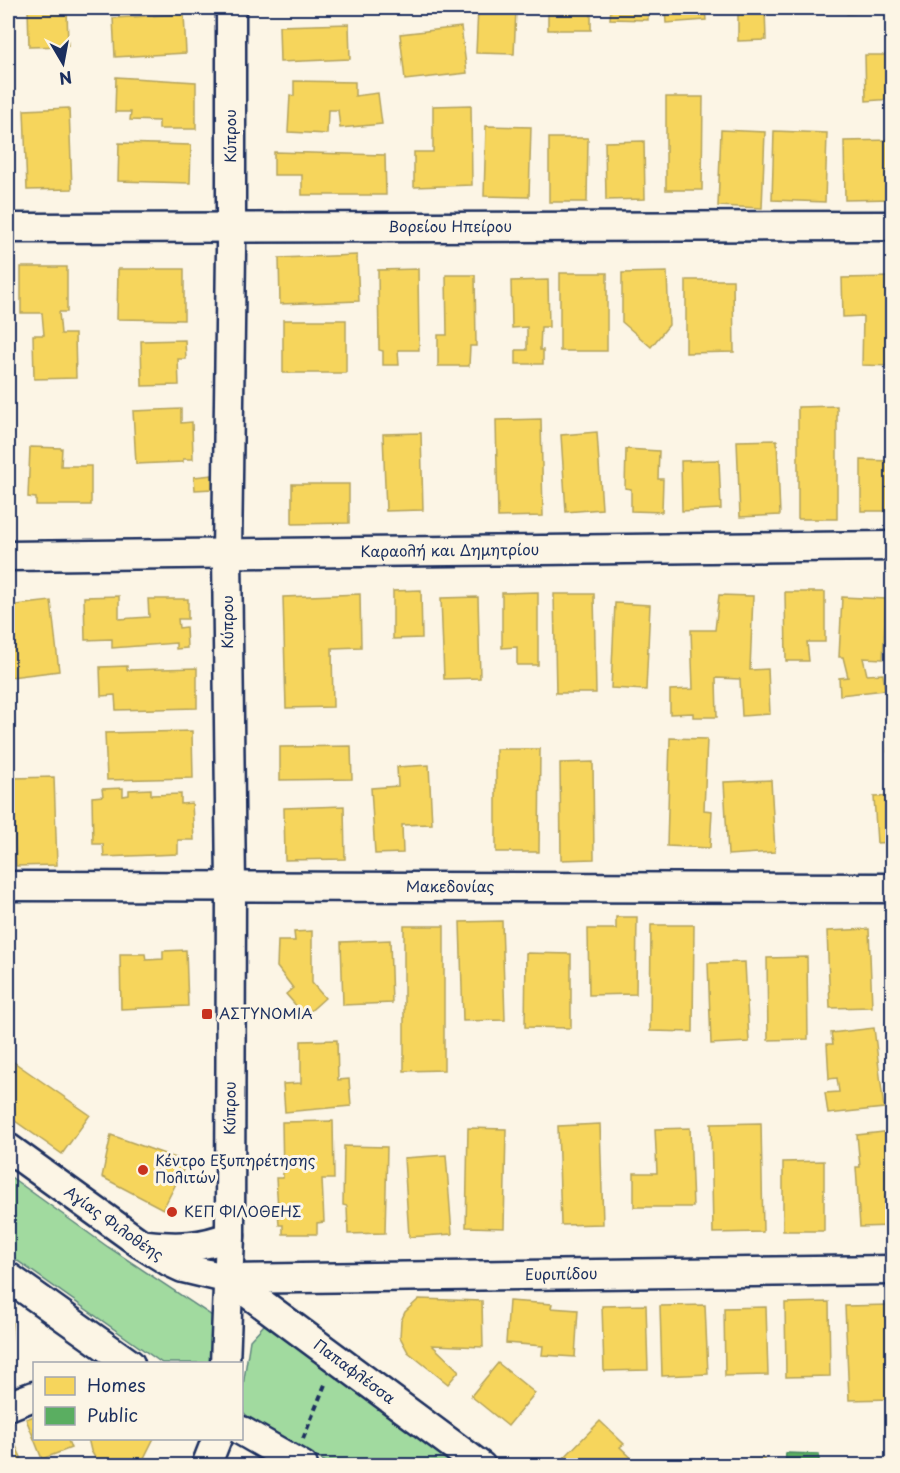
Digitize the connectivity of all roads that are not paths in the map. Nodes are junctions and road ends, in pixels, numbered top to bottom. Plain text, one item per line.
1 (231, 8) edge
2 (892, 226) edge
3 (8, 228) edge
4 (231, 228) junction
5 (892, 546) edge
6 (227, 554) junction
7 (8, 556) edge
8 (8, 886) edge
9 (231, 887) junction
10 (892, 888) edge
11 (8, 1148) edge
12 (230, 1236) junction
13 (141, 1244) junction
14 (892, 1270) edge
15 (8, 1277) edge
16 (230, 1279) junction
17 (124, 1362) edge
18 (225, 1362) edge
19 (33, 1396) edge
20 (8, 1406) edge
21 (243, 1432) edge
22 (216, 1440) edge
23 (299, 1463) edge
24 (206, 1466) edge
25 (480, 1466) edge

1 - 4 street, Κύπρου
2 - 4 street, Βορείου Ηπείρου
3 - 4 street, Βορείου Ηπείρου
4 - 6 street, Κύπρου
5 - 6 street, Καραολή και Δημητρίου
6 - 7 street, Καραολή και Δημητρίου
6 - 9 street, Κύπρου
8 - 9 street, Μακεδονίας
9 - 10 street, Μακεδονίας
9 - 12 street, Κύπρου
11 - 13 street, Αγίας Φιλοθέης
12 - 13 street
12 - 16 street, Κύπρου
13 - 16 street, Αγίας Φιλοθέης
14 - 16 street, Ευριπίδου
15 - 17 street
16 - 18 street, Κύπρου
16 - 25 street, Παπαφλέσσα
19 - 20 street
21 - 23 street
22 - 24 street

